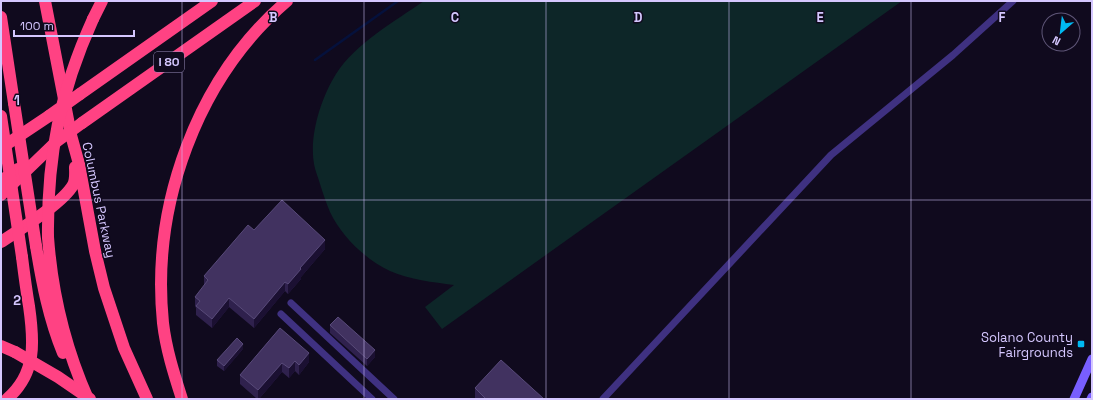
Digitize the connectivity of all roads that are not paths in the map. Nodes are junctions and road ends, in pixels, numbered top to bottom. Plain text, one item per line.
1 (46, 1) edge
2 (102, 1) edge
3 (212, 1) edge
4 (255, 1) edge
5 (287, 1) edge
6 (1013, 1) edge
7 (1, 18) edge
8 (1, 116) edge
9 (71, 135) junction
10 (56, 142) junction
11 (1, 148) edge
12 (1, 181) edge
13 (1, 195) edge
14 (1, 242) edge
15 (291, 303) dead end
16 (281, 314) dead end
17 (1, 346) edge
18 (1092, 359) edge
19 (7, 399) edge
20 (88, 399) edge
21 (147, 399) edge
22 (182, 399) edge
23 (372, 399) edge
24 (394, 399) edge
25 (603, 399) edge
26 (1074, 399) edge

1 - 9 highway, Columbus Parkway
2 - 20 highway, bridge
3 - 11 highway, I 80, bridge
4 - 10 highway, I 80, bridge
5 - 22 highway
6 - 25 street
7 - 20 highway, bridge
8 - 19 highway, bridge
9 - 14 highway
9 - 21 highway, Columbus Parkway
10 - 12 highway, I 80
10 - 13 highway
15 - 24 street
16 - 23 street
17 - 20 highway, bridge
18 - 26 main road

